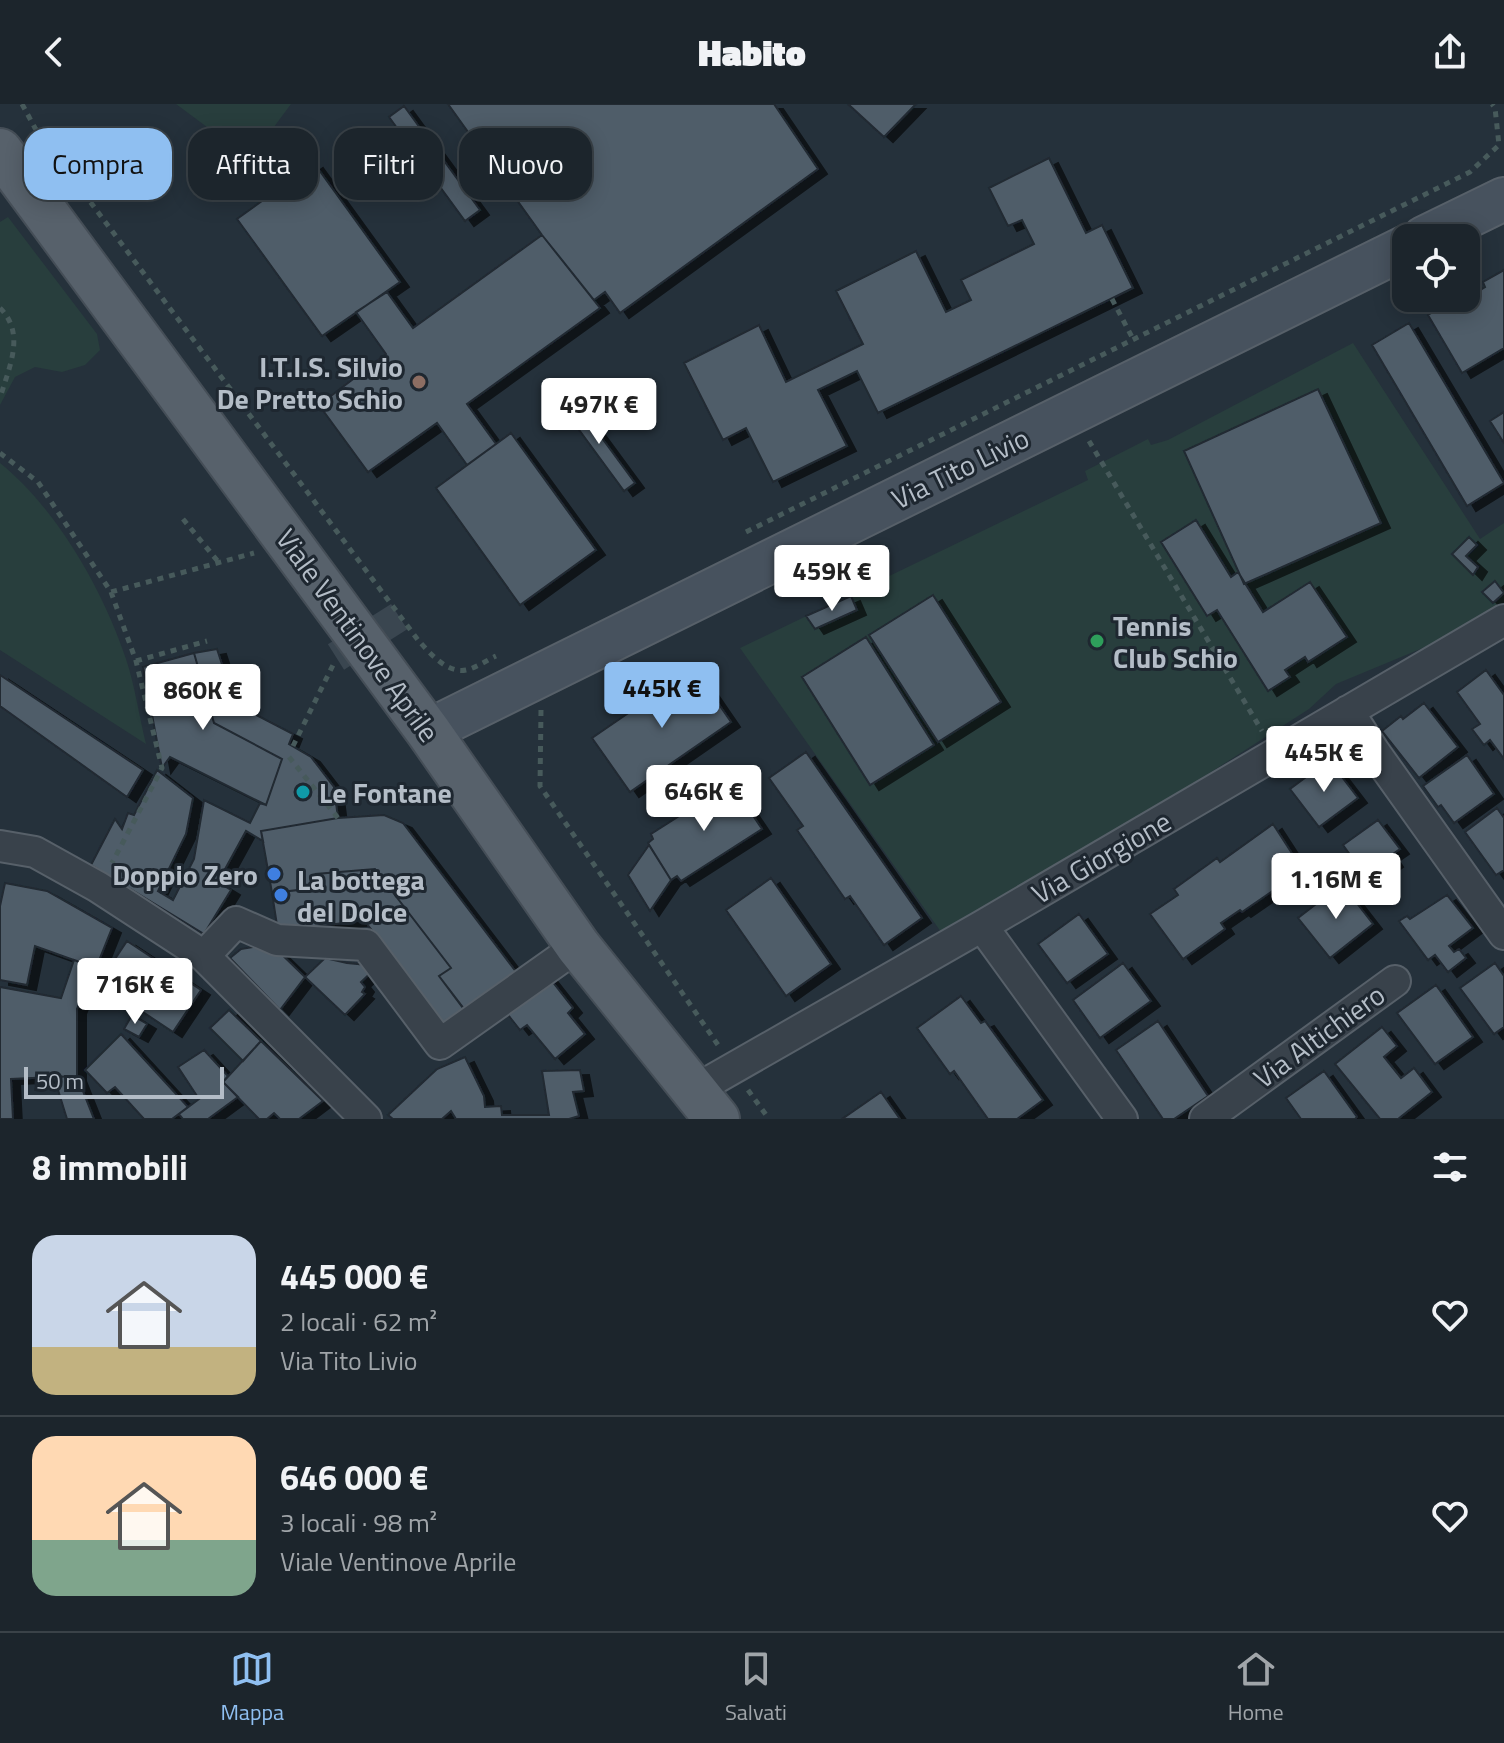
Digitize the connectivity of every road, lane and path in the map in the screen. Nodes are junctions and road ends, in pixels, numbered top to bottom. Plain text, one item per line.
1 (22, 104) edge
2 (1492, 104) edge
3 (1501, 144) edge
4 (0, 151) edge
5 (1504, 199) edge
6 (1453, 224) edge
7 (1392, 254) edge
8 (1112, 299) dead end
9 (0, 308) edge
10 (1133, 339) junction
11 (0, 398) edge
12 (1072, 412) junction
13 (0, 453) edge
14 (183, 519) dead end
15 (740, 535) dead end
16 (289, 542) junction
17 (220, 564) junction
18 (111, 592) junction
19 (1499, 632) edge
20 (207, 641) dead end
21 (503, 653) dead end
22 (336, 657) tunnel mouth
23 (136, 661) junction
24 (541, 703) dead end
25 (1348, 711) junction
26 (428, 731) junction
27 (293, 746) dead end
28 (1276, 754) junction
29 (289, 757) dead end
30 (338, 818) dead end
31 (0, 846) edge
32 (98, 887) junction
33 (982, 926) junction
34 (1504, 934) edge
35 (204, 956) junction
36 (564, 956) junction
37 (1395, 981) dead end
38 (733, 1068) junction
39 (706, 1104) edge
40 (366, 1119) edge
41 (769, 1119) edge
42 (1122, 1119) edge
43 (1205, 1119) edge

1 - 21 path
2 - 3 path
3 - 10 path
4 - 16 main road, Viale Ventinove Aprile
5 - 6 street
7 - 12 street, Via Tito Livio
8 - 10 path
9 - 11 path
10 - 15 path
12 - 26 street, Via Tito Livio
12 - 28 path
13 - 18 path
14 - 17 path
16 - 17 path
16 - 26 main road, Viale Ventinove Aprile
17 - 18 path
18 - 23 path
19 - 25 street, Via Giorgione
20 - 23 path
22 - 27 path
23 - 32 path
24 - 38 path
25 - 28 street, Via Giorgione
25 - 34 street
26 - 36 main road, Viale Ventinove Aprile
28 - 33 street, Via Giorgione
29 - 30 path
31 - 32 street
32 - 35 street
33 - 38 street, Via Giorgione
33 - 42 street
35 - 36 street
35 - 40 street
36 - 39 main road, Viale Ventinove Aprile
37 - 43 street, Via Altichiero
38 - 39 street, Via Giorgione
38 - 41 path

